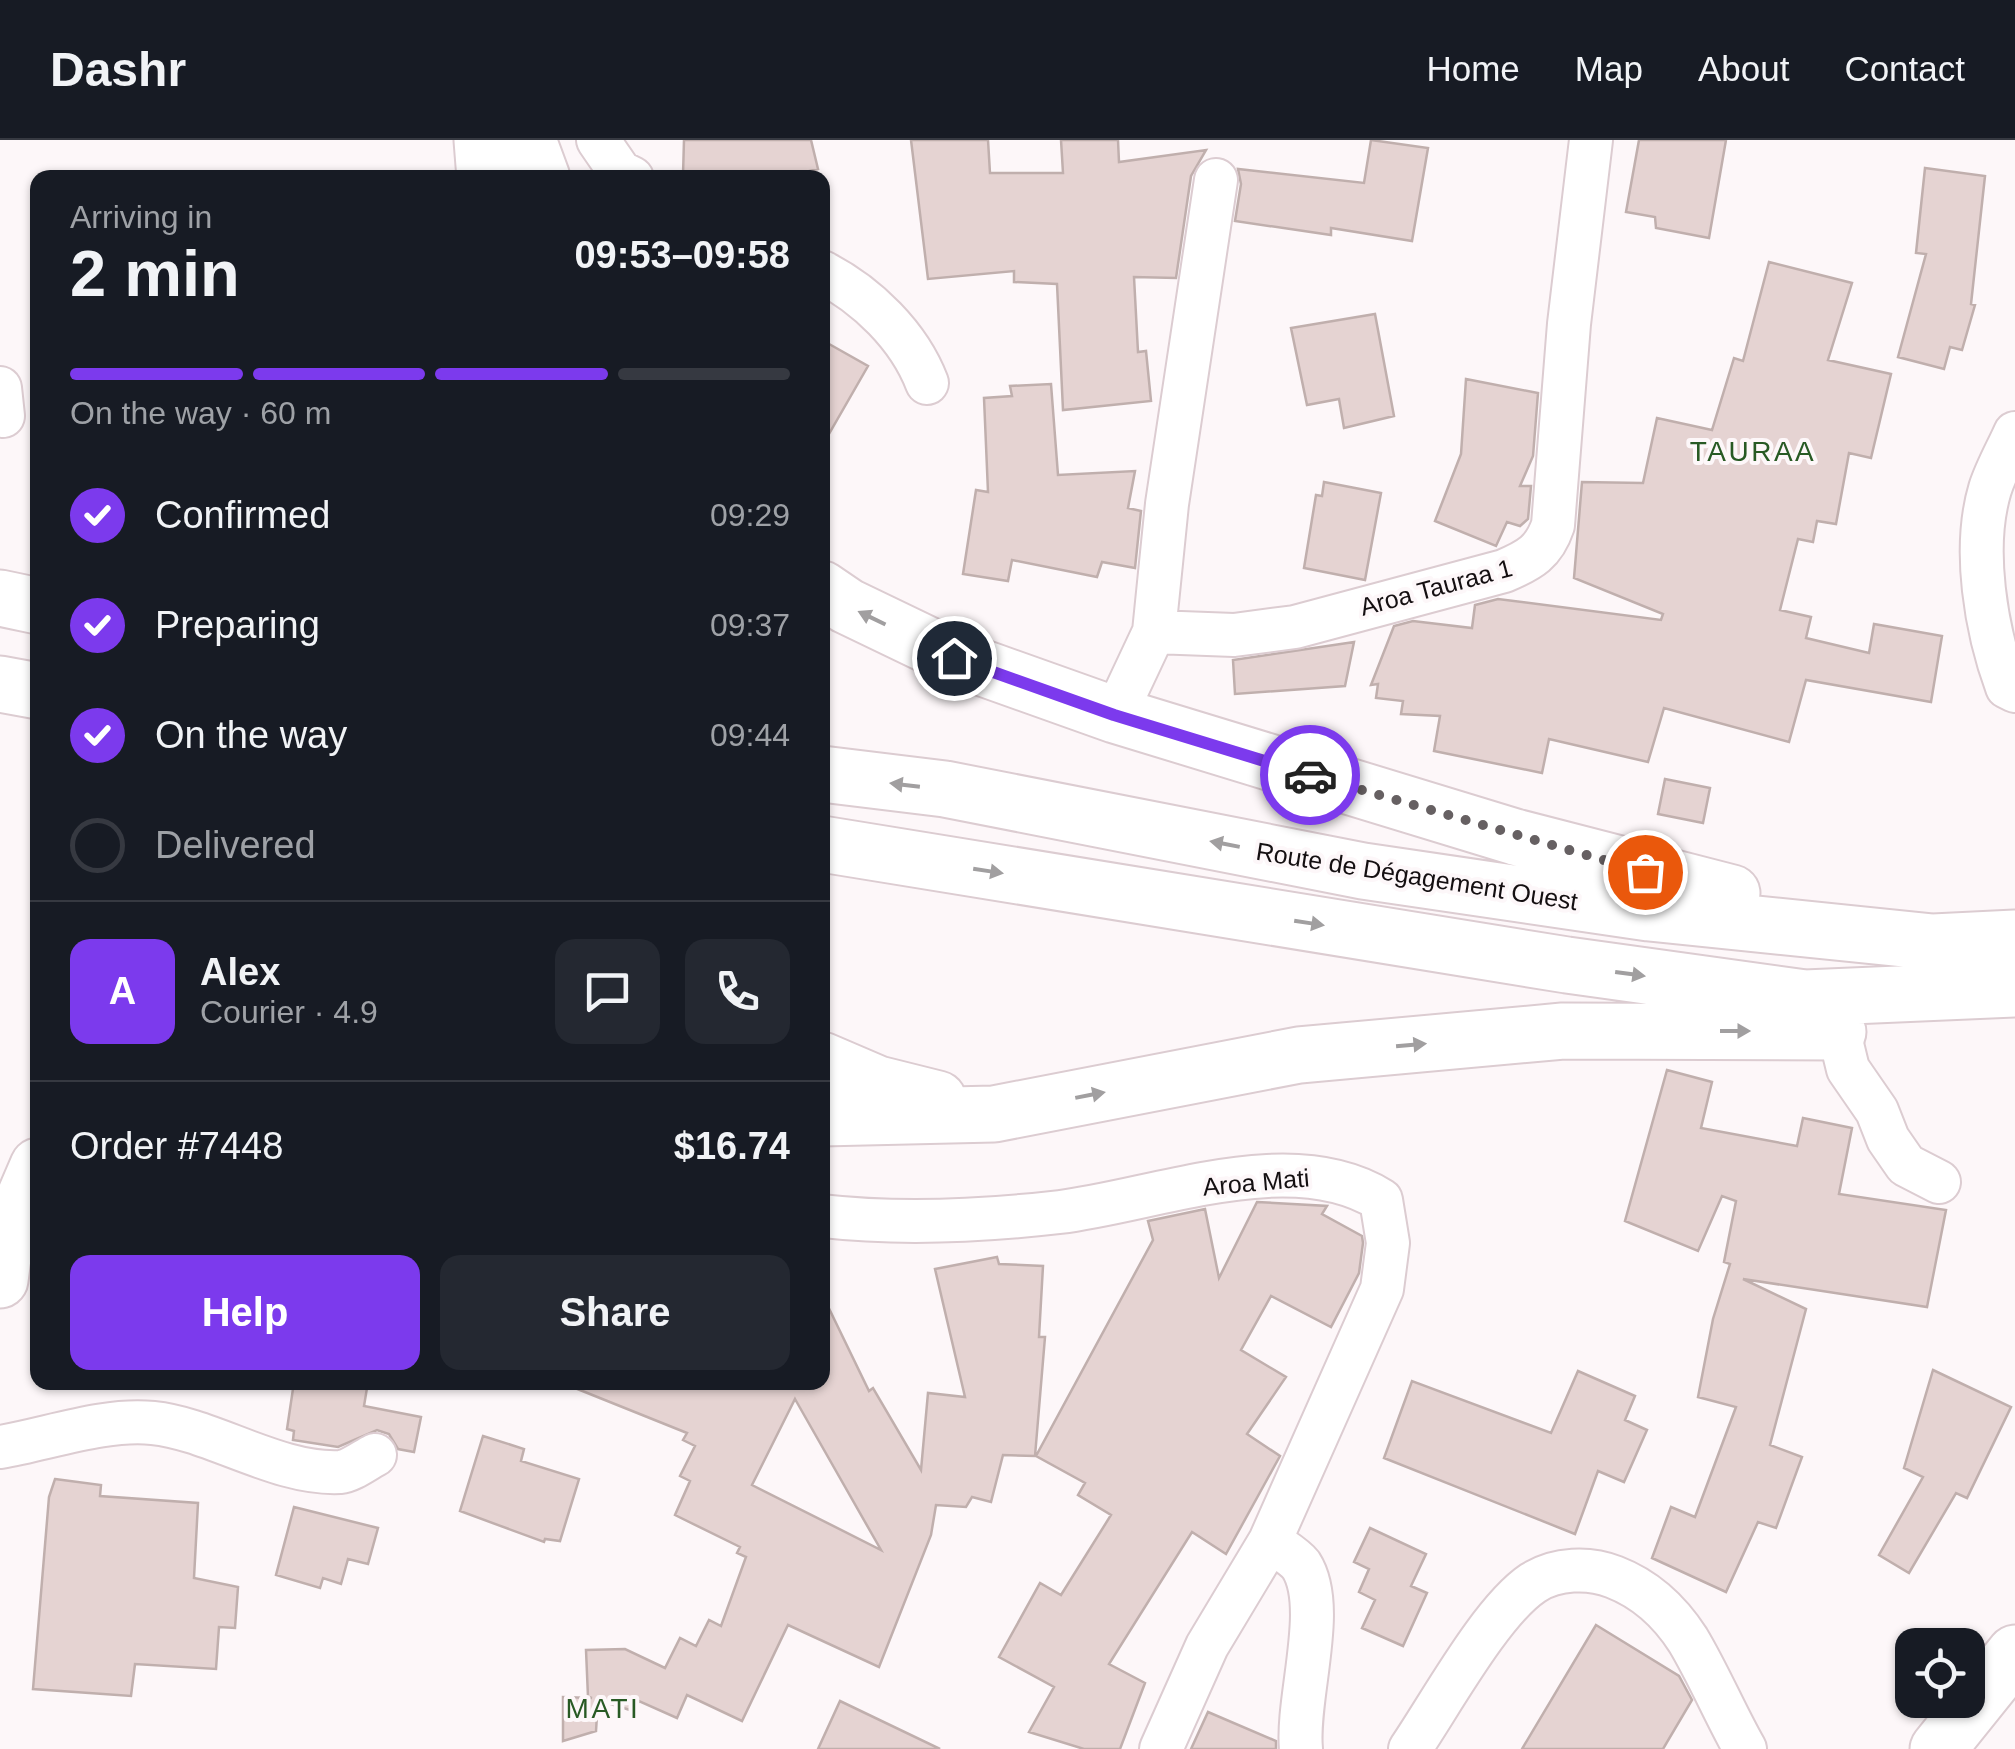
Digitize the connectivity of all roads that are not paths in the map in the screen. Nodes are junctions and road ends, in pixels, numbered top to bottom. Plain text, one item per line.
1 (482, 140) edge
2 (510, 140) edge
3 (528, 140) edge
4 (598, 140) edge
5 (1590, 140) edge
6 (485, 170) edge
7 (516, 170) edge
8 (539, 170) edge
9 (619, 170) edge
10 (1216, 180) dead end
11 (830, 278) edge
12 (927, 383) dead end
13 (2015, 432) edge
14 (0, 571) edge
15 (30, 573) edge
16 (830, 594) edge
17 (0, 598) edge
18 (30, 604) edge
19 (1154, 632) junction
20 (2015, 691) edge
21 (1114, 715) junction
22 (830, 775) edge
23 (830, 845) edge
24 (2015, 938) edge
25 (1933, 942) junction
26 (2015, 990) edge
27 (2015, 1002) edge
28 (1839, 1032) junction
29 (830, 1063) edge
30 (994, 1114) junction
31 (830, 1118) edge
32 (1939, 1182) dead end
33 (30, 1185) edge
34 (830, 1217) edge
35 (13, 1265) edge
36 (0, 1447) edge
37 (375, 1455) dead end
38 (1270, 1541) junction
39 (2015, 1653) edge
40 (1161, 1749) edge
41 (1301, 1749) edge
42 (1410, 1749) edge
43 (1745, 1749) edge
44 (1938, 1749) edge

1 - 6 main road
2 - 7 main road
3 - 8 main road
4 - 9 street
5 - 19 street, Aroa Tauraa 1
10 - 19 street
11 - 12 street
13 - 20 street
14 - 15 main road
21 -> 16 main road
17 - 18 main road
19 - 21 street
21 - 25 main road
25 -> 22 main road, Route de Dégagement Ouest
23 -> 26 main road
24 - 25 main road, Route de Dégagement Ouest
27 - 28 main road
30 -> 28 main road
28 - 32 street
29 - 30 main road
30 - 31 main road
33 - 35 main road
34 - 38 street, Aroa Mati
36 - 37 street
38 - 40 street, Aroa Mati
38 - 41 street
39 - 44 main road
42 - 43 street

